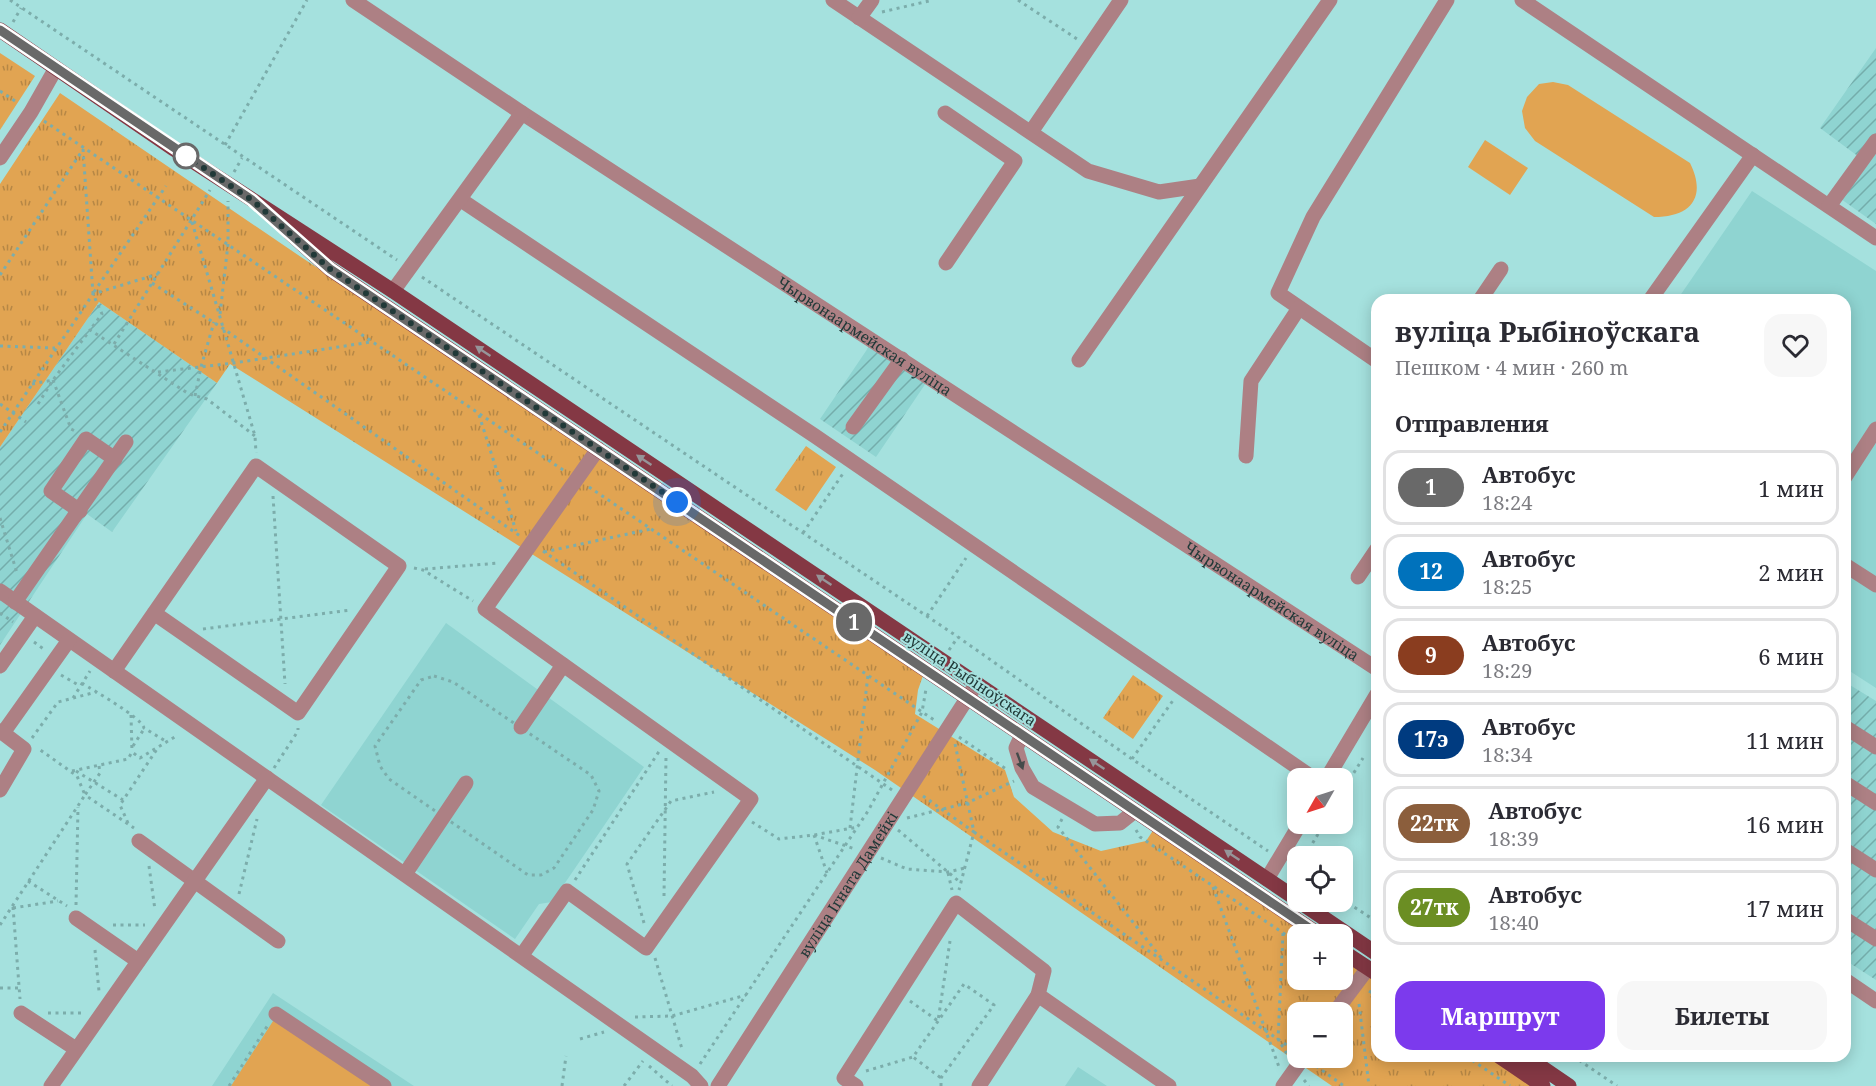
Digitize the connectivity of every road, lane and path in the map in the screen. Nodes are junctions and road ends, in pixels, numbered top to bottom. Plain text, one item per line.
1 (10, 0) edge
2 (307, 0) edge
3 (353, 0) edge
4 (833, 0) edge
5 (872, 0) edge
6 (933, 0) edge
7 (1018, 0) edge
8 (1121, 0) edge
9 (1330, 0) edge
10 (1447, 0) edge
11 (1522, 0) edge
12 (859, 18) junction
13 (0, 30) edge
14 (1089, 46) junction
15 (56, 68) junction
16 (0, 91) edge
17 (31, 112) junction
18 (522, 112) junction
19 (945, 113) dead end
20 (1031, 132) junction
21 (1876, 141) edge
22 (225, 145) junction
23 (83, 149) junction
24 (1753, 154) junction
25 (0, 158) edge
26 (228, 184) junction
27 (166, 186) dead end
28 (1200, 186) junction
29 (158, 198) junction
30 (252, 200) junction
31 (461, 200) junction
32 (1829, 206) junction
33 (192, 220) junction
34 (1876, 238) edge
35 (228, 244) junction
36 (946, 263) dead end
37 (411, 269) junction
38 (1500, 269) dead end
39 (158, 274) junction
40 (0, 275) edge
41 (393, 291) junction
42 (93, 294) junction
43 (1484, 294) edge
44 (1654, 294) edge
45 (1299, 308) junction
46 (220, 316) junction
47 (214, 322) dead end
48 (90, 330) junction
49 (373, 342) junction
50 (114, 344) junction
51 (0, 346) edge
52 (55, 348) junction
53 (1371, 357) edge
54 (902, 359) junction
55 (1079, 360) dead end
56 (234, 363) junction
57 (201, 367) junction
58 (156, 372) junction
59 (53, 380) junction
60 (32, 384) junction
61 (195, 396) junction
62 (0, 404) edge
63 (38, 404) dead end
64 (13, 413) junction
65 (478, 413) junction
66 (26, 422) dead end
67 (853, 428) dead end
68 (1876, 429) edge
69 (0, 432) edge
70 (255, 436) junction
71 (86, 439) junction
72 (126, 442) dead end
73 (1871, 448) edge
74 (598, 449) junction
75 (1246, 456) dead end
76 (115, 459) junction
77 (852, 461) junction
78 (256, 466) junction
79 (1851, 470) edge
80 (272, 478) junction
81 (577, 479) junction
82 (80, 511) junction
83 (0, 518) edge
84 (651, 529) junction
85 (516, 533) dead end
86 (803, 533) junction
87 (975, 545) junction
88 (544, 552) dead end
89 (1371, 558) edge
90 (519, 561) junction
91 (399, 566) junction
92 (1851, 569) edge
93 (423, 570) junction
94 (1358, 577) dead end
95 (1876, 585) edge
96 (0, 591) edge
97 (19, 597) junction
98 (371, 607) junction
99 (485, 609) junction
100 (154, 613) junction
101 (35, 616) junction
102 (927, 616) junction
103 (280, 619) junction
104 (183, 632) junction
105 (958, 637) junction
106 (69, 640) junction
107 (943, 660) junction
108 (82, 665) dead end
109 (563, 665) junction
110 (1371, 665) edge
111 (0, 666) edge
112 (62, 668) dead end
113 (114, 671) junction
114 (868, 675) junction
115 (933, 675) junction
116 (977, 683) junction
117 (81, 684) junction
118 (1181, 688) junction
119 (96, 692) junction
120 (73, 698) junction
121 (967, 698) junction
122 (1371, 704) edge
123 (292, 708) junction
124 (922, 712) junction
125 (131, 715) junction
126 (192, 726) junction
127 (520, 727) junction
128 (144, 728) junction
129 (947, 729) junction
130 (1851, 731) edge
131 (1, 732) edge
132 (1022, 735) junction
133 (667, 739) junction
134 (166, 742) junction
135 (27, 746) junction
136 (159, 746) junction
137 (1876, 747) edge
138 (132, 750) junction
139 (1363, 758) dead end
140 (1132, 759) junction
141 (99, 765) junction
142 (1298, 768) edge
143 (1333, 768) edge
144 (74, 771) junction
145 (1353, 774) edge
146 (1020, 775) junction
147 (267, 778) junction
148 (94, 782) junction
149 (466, 783) dead end
150 (909, 787) junction
151 (1851, 787) edge
152 (0, 790) edge
153 (85, 795) junction
154 (123, 801) junction
155 (967, 803) junction
156 (1876, 803) edge
157 (78, 805) junction
158 (1069, 808) junction
159 (942, 809) junction
160 (259, 811) dead end
161 (1135, 811) junction
162 (740, 815) junction
163 (443, 817) junction
164 (888, 823) junction
165 (129, 824) junction
166 (858, 827) junction
167 (850, 828) junction
168 (974, 832) junction
169 (1294, 834) edge
170 (814, 836) junction
171 (143, 844) junction
172 (1273, 844) dead end
173 (845, 846) junction
174 (869, 853) junction
175 (1851, 854) edge
176 (965, 868) junction
177 (1876, 870) edge
178 (948, 872) junction
179 (827, 873) junction
180 (405, 874) junction
181 (1267, 879) junction
182 (28, 881) junction
183 (194, 881) junction
184 (961, 883) junction
185 (1213, 886) dead end
186 (567, 891) junction
187 (1287, 893) edge
188 (60, 901) junction
189 (956, 903) junction
190 (13, 906) junction
191 (1353, 906) edge
192 (235, 910) junction
193 (1315, 912) edge
194 (76, 915) junction
195 (1371, 918) edge
196 (663, 922) junction
197 (1851, 923) edge
198 (0, 924) edge
199 (1303, 924) edge
200 (100, 928) junction
201 (158, 929) junction
202 (1283, 933) dead end
203 (951, 939) dead end
204 (1876, 939) edge
205 (278, 941) dead end
206 (1371, 950) edge
207 (522, 955) junction
208 (1353, 958) edge
209 (138, 961) junction
210 (1165, 962) junction
211 (1371, 970) edge
212 (1371, 972) edge
213 (1357, 983) junction
214 (1851, 984) edge
215 (19, 987) junction
216 (0, 988) edge
217 (898, 993) junction
218 (746, 995) junction
219 (1038, 995) junction
220 (1876, 1001) edge
221 (1343, 1002) edge
222 (21, 1013) joint
223 (101, 1013) junction
224 (276, 1014) joint
225 (634, 1017) dead end
226 (938, 1021) junction
227 (608, 1031) dead end
228 (1267, 1032) junction
229 (580, 1039) dead end
230 (1278, 1039) junction
231 (1287, 1045) edge
232 (76, 1049) junction
233 (566, 1056) dead end
234 (913, 1057) junction
235 (1475, 1062) edge
236 (1508, 1062) edge
237 (1534, 1062) edge
238 (1582, 1062) edge
239 (1300, 1068) edge
240 (1319, 1068) edge
241 (941, 1078) junction
242 (696, 1081) edge
243 (850, 1082) edge
244 (1284, 1085) edge
245 (51, 1086) edge
246 (229, 1086) edge
247 (384, 1086) edge
248 (562, 1086) edge
249 (624, 1086) edge
250 (672, 1086) edge
251 (718, 1086) edge
252 (941, 1086) edge
253 (979, 1086) edge
254 (1169, 1086) edge
255 (1344, 1086) edge
256 (1369, 1086) edge
257 (1510, 1086) edge
258 (1543, 1086) edge
259 (1569, 1086) edge
260 (1617, 1086) edge

1 - 22 path
2 - 22 path
3 - 18 street, Чырвонаармейская вуліца
4 - 12 street
5 - 12 street
6 - 12 path
7 - 14 path
8 - 14 street
9 - 28 street
10 - 45 street
11 - 24 street
12 - 20 street
13 - 15 main road, вуліца Рыбіноўскага
14 - 20 street
15 - 17 street
15 - 26 main road, вуліца Рыбіноўскага
16 - 17 path
17 - 23 path
17 - 25 street
18 - 31 street
18 - 54 street, Чырвонаармейская вуліца
19 - 36 street
20 - 28 street
21 - 32 street
22 - 37 path
23 - 29 path
23 - 40 path
23 - 42 path
24 - 32 street
24 - 44 street
26 - 30 main road, вуліца Рыбіноўскага
26 - 33 path
27 - 29 path
28 - 55 street
29 - 33 path
29 - 42 path
30 - 41 main road, вуліца Рыбіноўскага
30 - 74 main road, вуліца Рыбіноўскага
31 - 37 street
31 - 77 street
32 - 34 street
33 - 35 path
33 - 39 path
33 - 46 path
35 - 46 path
35 - 49 path
37 - 41 street
37 - 86 path
38 - 43 street
39 - 42 path
39 - 50 path
107 -> 41 main road, вуліца Рыбіноўскага
42 - 48 path
42 - 52 path
45 - 53 street
45 - 75 street
46 - 56 path
47 - 57 path
48 - 50 path
48 - 59 path
49 - 56 path
49 - 65 path
50 - 58 path
51 - 52 path
52 - 60 path
54 - 67 street
54 - 110 street, Чырвонаармейская вуліца
56 - 57 path
56 - 70 path
57 - 58 path
57 - 61 path
58 - 61 path
59 - 60 path
59 - 63 path
59 - 71 path
60 - 64 path
61 - 70 path
62 - 64 path
64 - 66 path
64 - 69 path
65 - 81 path
65 - 85 path
68 - 73 street
70 - 78 path
71 - 76 street
71 - 82 street
72 - 76 street
73 - 79 street
74 - 81 street
74 - 115 main road, вуліца Рыбіноўскага
76 - 82 street
77 - 86 path
77 - 87 street
78 - 80 street
78 - 100 street
80 - 91 street
80 - 103 path
81 - 84 path
81 - 90 street
82 - 97 street
83 - 97 path
84 - 88 path
84 - 114 path
86 - 102 path
87 - 102 path
87 - 118 street
89 - 94 street
90 - 93 path
90 - 99 street
91 - 93 path
91 - 98 street
92 - 95 street
93 - 99 path
96 - 97 street
97 - 101 street
98 - 103 path
98 - 123 street
99 - 109 street
100 - 104 street
100 - 113 street
101 - 106 street
101 - 111 street
102 - 105 path
103 - 104 path
103 - 123 path
104 - 123 street
105 - 107 path
105 - 140 path
106 - 113 street
106 - 131 street
107 - 116 main road, вуліца Рыбіноўскага
108 - 117 path
109 - 127 street
109 - 133 street
112 - 117 path
113 - 126 street
114 - 124 path
114 - 167 path
115 - 121 main road, вуліца Рыбіноўскага
115 - 124 path
116 - 121 street, вуліца Ігната Дамейкі
181 -> 116 main road, вуліца Рыбіноўскага
117 - 119 path
117 - 120 path
118 - 140 path
118 - 142 street
119 - 120 path
119 - 125 path
120 - 135 path
121 - 129 street, вуліца Ігната Дамейкі
121 - 132 main road, вуліца Рыбіноўскага
122 - 143 street
123 - 147 path
124 - 129 path
124 - 166 path
125 - 128 path
125 - 138 path
126 - 134 path
126 - 147 street
127 - 163 path
127 - 163 path
128 - 134 path
128 - 138 path
129 - 150 street, вуліца Ігната Дамейкі
130 - 137 street
131 - 135 street
132 -> 146 street
132 - 161 main road, вуліца Рыбіноўскага
133 - 162 street
133 - 186 path
133 - 196 path
134 - 136 path
135 - 144 path
135 - 152 street
136 - 138 path
136 - 154 path
138 - 141 path
139 - 145 path
140 - 172 path
141 - 144 path
141 - 148 path
144 - 148 path
144 - 153 path
146 - 155 path
146 - 155 path
146 - 158 street
147 - 180 street
147 - 183 street
148 - 153 path
148 - 154 path
149 - 163 street
150 - 159 path
150 - 164 street, вуліца Ігната Дамейкі
151 - 156 street
153 - 157 path
153 - 165 path
154 - 165 path
155 - 159 path
155 - 168 path
157 - 182 path
157 - 194 path
158 - 161 street
158 - 210 path
159 - 164 path
159 - 168 path
160 - 192 path
161 - 199 main road, вуліца Рыбіноўскага
162 - 170 path
162 - 196 street
163 - 180 street
164 - 174 street, вуліца Ігната Дамейкі
164 - 178 path
165 - 171 path
166 - 167 path
166 - 173 path
167 - 170 path
168 - 176 path
168 - 210 path
169 - 181 street
170 - 173 path
170 - 179 path
171 - 183 street
171 - 201 path
173 - 174 path
173 - 179 path
174 - 178 path
174 - 251 street, вуліца Ігната Дамейкі
175 - 177 street
176 - 178 path
176 - 184 path
178 - 184 path
179 - 218 path
180 - 207 street
181 - 187 main road, вуліца Рыбіноўскага
182 - 188 path
182 - 190 path
183 - 192 street
183 - 201 street
184 - 189 path
185 - 228 path
186 - 196 street
186 - 207 street
188 - 190 path
188 - 194 path
189 - 217 street
189 - 219 street
190 - 198 path
190 - 215 path
191 - 195 path
192 - 205 street
193 - 206 main road, вуліца Рыбіноўскага
194 - 200 street
197 - 204 street
200 - 201 path
200 - 209 street
200 - 223 path
201 - 209 street
202 - 230 path
203 - 226 path
207 - 242 street
208 - 211 main road
209 - 223 street
210 - 228 path
212 - 213 street
213 - 221 street
213 - 256 path
214 - 220 street
215 - 216 path
215 - 222 path
217 - 226 path
217 - 243 street
218 - 225 path
218 - 242 path
219 - 253 street
219 - 254 street
222 - 232 street
223 - 232 street
224 - 246 path
224 - 247 street
226 - 234 path
226 - 241 path
227 - 229 path
228 - 230 path
228 - 244 path
230 - 231 path
232 - 245 street
233 - 248 path
234 - 241 path
234 - 243 path
235 - 257 path
236 - 258 main road
237 - 259 main road
238 - 260 path
239 - 244 street
240 - 255 path
241 - 252 path
249 - 250 path

